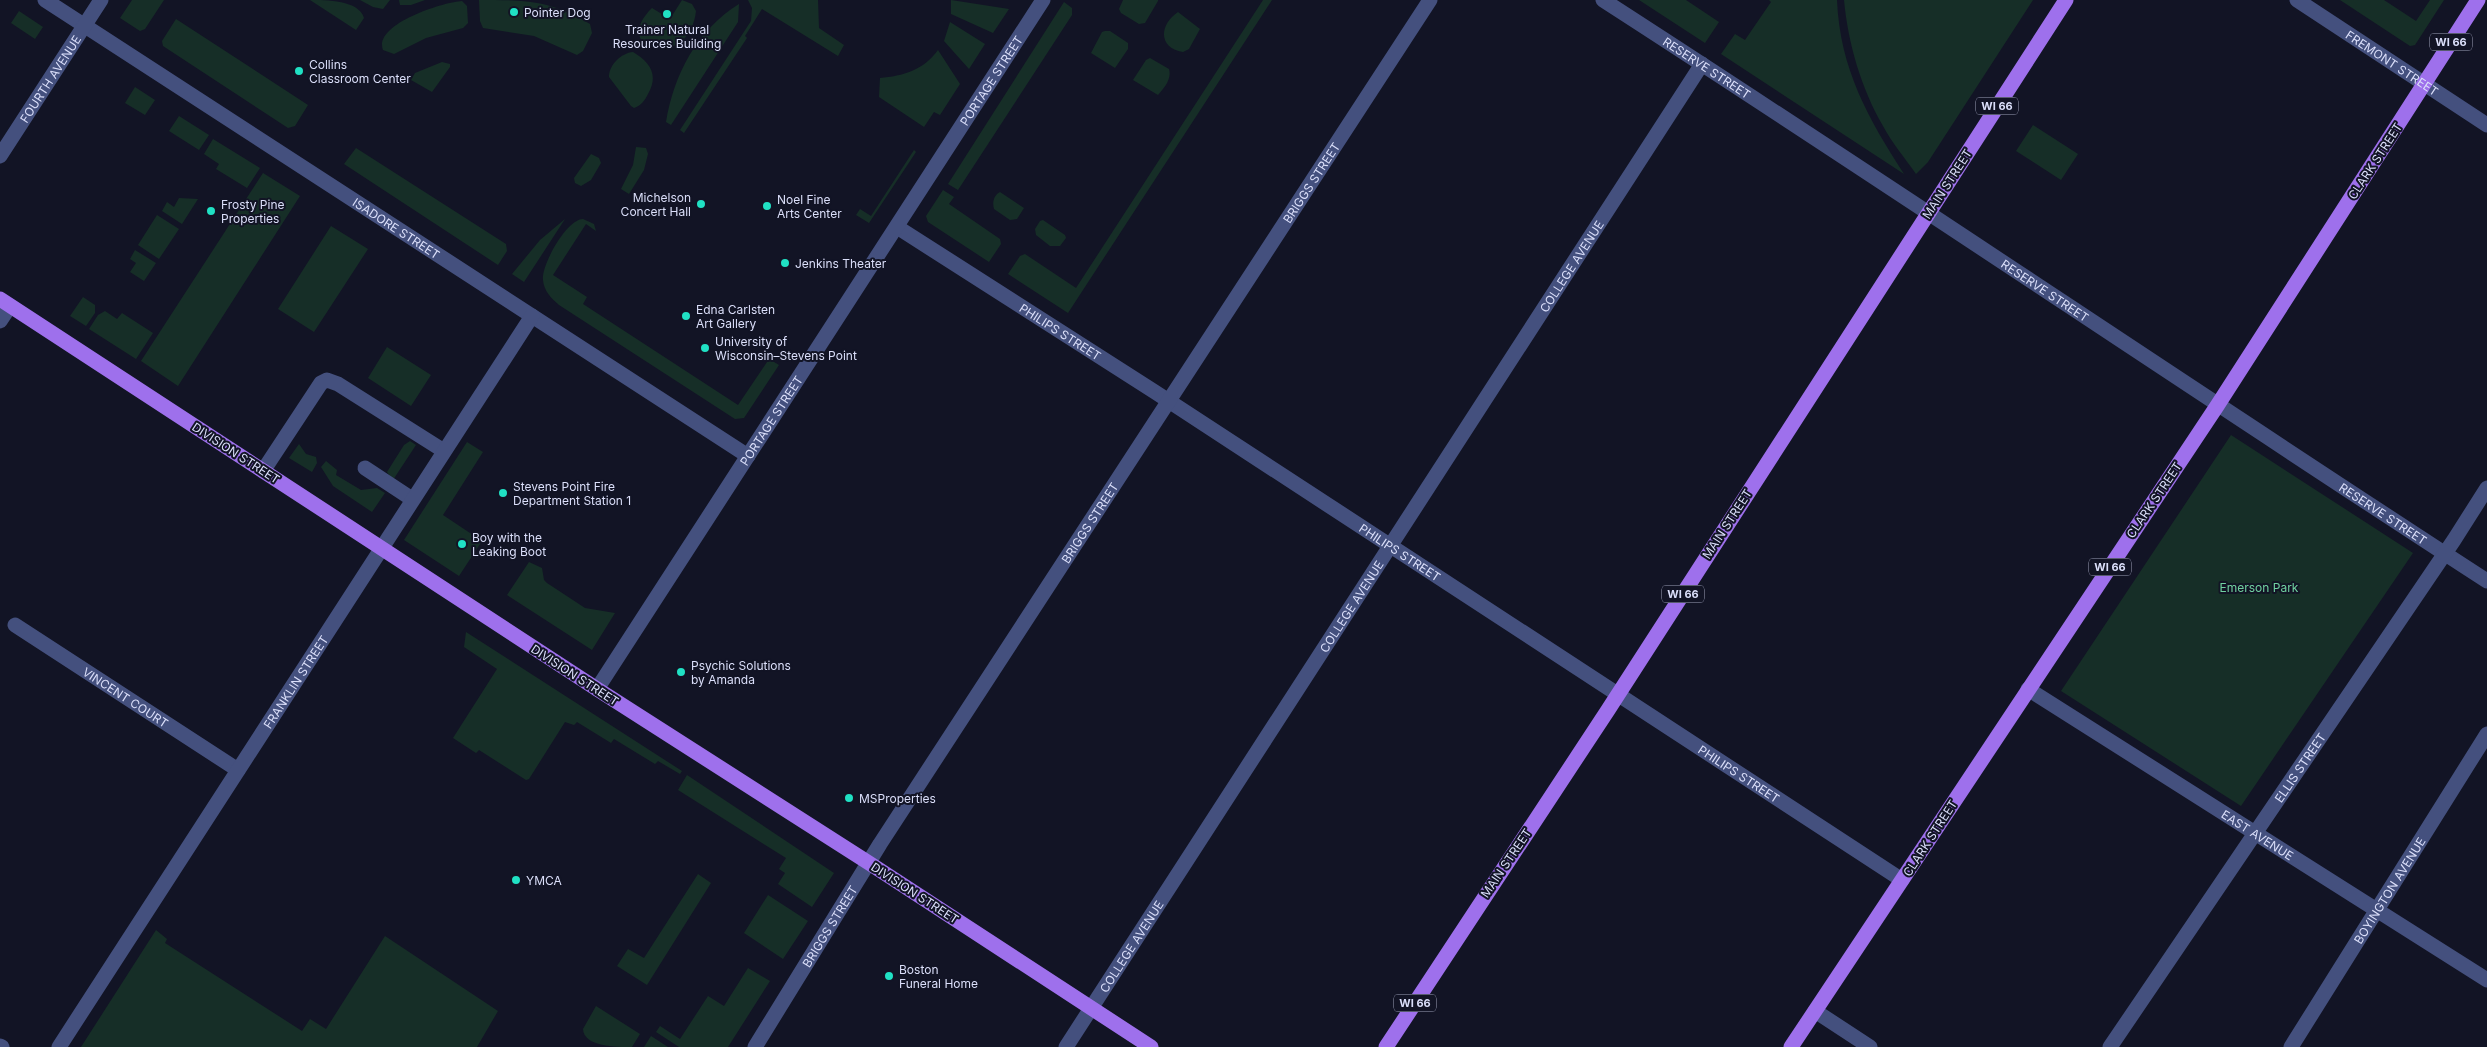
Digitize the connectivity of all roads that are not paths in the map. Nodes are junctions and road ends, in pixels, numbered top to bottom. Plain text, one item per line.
1 (46, 0) edge
2 (101, 0) edge
3 (1043, 0) edge
4 (1430, 0) edge
5 (1603, 0) edge
6 (2066, 0) edge
7 (2297, 0) edge
8 (2478, 0) edge
9 (84, 25) junction
10 (1702, 64) junction
11 (2424, 84) junction
12 (2487, 125) edge
13 (0, 156) edge
14 (1928, 211) junction
15 (897, 227) junction
16 (5, 303) edge
17 (532, 316) junction
18 (0, 321) edge
19 (1170, 402) junction
20 (2217, 406) junction
21 (444, 451) junction
22 (748, 456) junction
23 (365, 468) dead end
24 (263, 471) junction
25 (2487, 488) edge
26 (412, 500) junction
27 (1390, 546) junction
28 (381, 548) junction
29 (2444, 553) junction
30 (2487, 581) edge
31 (16, 625) dead end
32 (597, 689) junction
33 (2028, 689) junction
34 (1617, 695) junction
35 (2487, 734) edge
36 (238, 770) junction
37 (2254, 832) junction
38 (869, 862) junction
39 (1902, 880) junction
40 (2377, 910) junction
41 (2487, 980) edge
42 (1090, 1009) junction
43 (1815, 1011) junction
44 (59, 1047) edge
45 (755, 1047) edge
46 (1066, 1047) edge
47 (1151, 1047) edge
48 (1386, 1047) edge
49 (1791, 1047) edge
50 (1870, 1047) edge
51 (2110, 1047) edge
52 (2291, 1047) edge

1 - 9 street, ISADORE STREET
2 - 9 street, FOURTH AVENUE
3 - 15 street, PORTAGE STREET
4 - 19 street, BRIGGS STREET
5 - 10 street, RESERVE STREET
6 - 14 main road, MAIN STREET / WI 66
7 - 11 street, FREMONT STREET
8 - 11 main road, CLARK STREET / WI 66
9 - 13 street, FOURTH AVENUE
9 - 17 street, ISADORE STREET
10 - 14 street, RESERVE STREET
10 - 27 street, COLLEGE AVENUE
11 - 12 street, FREMONT STREET
11 - 20 main road, CLARK STREET / WI 66
14 - 20 street, RESERVE STREET
14 - 34 main road, MAIN STREET / WI 66
15 - 19 street, PHILIPS STREET
15 - 22 street, PORTAGE STREET
16 - 18 street
16 - 24 main road, DIVISION STREET
17 - 21 street, FRANKLIN STREET
17 - 22 street, ISADORE STREET
19 - 27 street, PHILIPS STREET
19 - 38 street, BRIGGS STREET
20 - 29 street, RESERVE STREET
20 - 33 main road, CLARK STREET / WI 66
21 - 24 street
21 - 26 street, FRANKLIN STREET
22 - 32 street, PORTAGE STREET
23 - 26 street
24 - 28 main road, DIVISION STREET
25 - 29 street, ELLIS STREET
26 - 28 street, FRANKLIN STREET
27 - 34 street, PHILIPS STREET
27 - 42 street, COLLEGE AVENUE
28 - 32 main road, DIVISION STREET
28 - 36 street, FRANKLIN STREET
29 - 30 street, RESERVE STREET
29 - 37 street, ELLIS STREET
31 - 36 street, VINCENT COURT
32 - 38 main road, DIVISION STREET
33 - 37 street, EAST AVENUE
33 - 39 main road, CLARK STREET / WI 66
34 - 39 street, PHILIPS STREET
34 - 48 main road, MAIN STREET / WI 66
35 - 40 street, BOYINGTON AVENUE
36 - 44 street, FRANKLIN STREET
37 - 40 street, EAST AVENUE
37 - 51 street, ELLIS STREET
38 - 42 main road, DIVISION STREET
38 - 45 street, BRIGGS STREET
39 - 43 main road, CLARK STREET / WI 66
40 - 41 street, EAST AVENUE
40 - 52 street, BOYINGTON AVENUE
42 - 46 street, COLLEGE AVENUE
42 - 47 main road, DIVISION STREET
43 - 49 main road, CLARK STREET / WI 66
43 - 50 street

